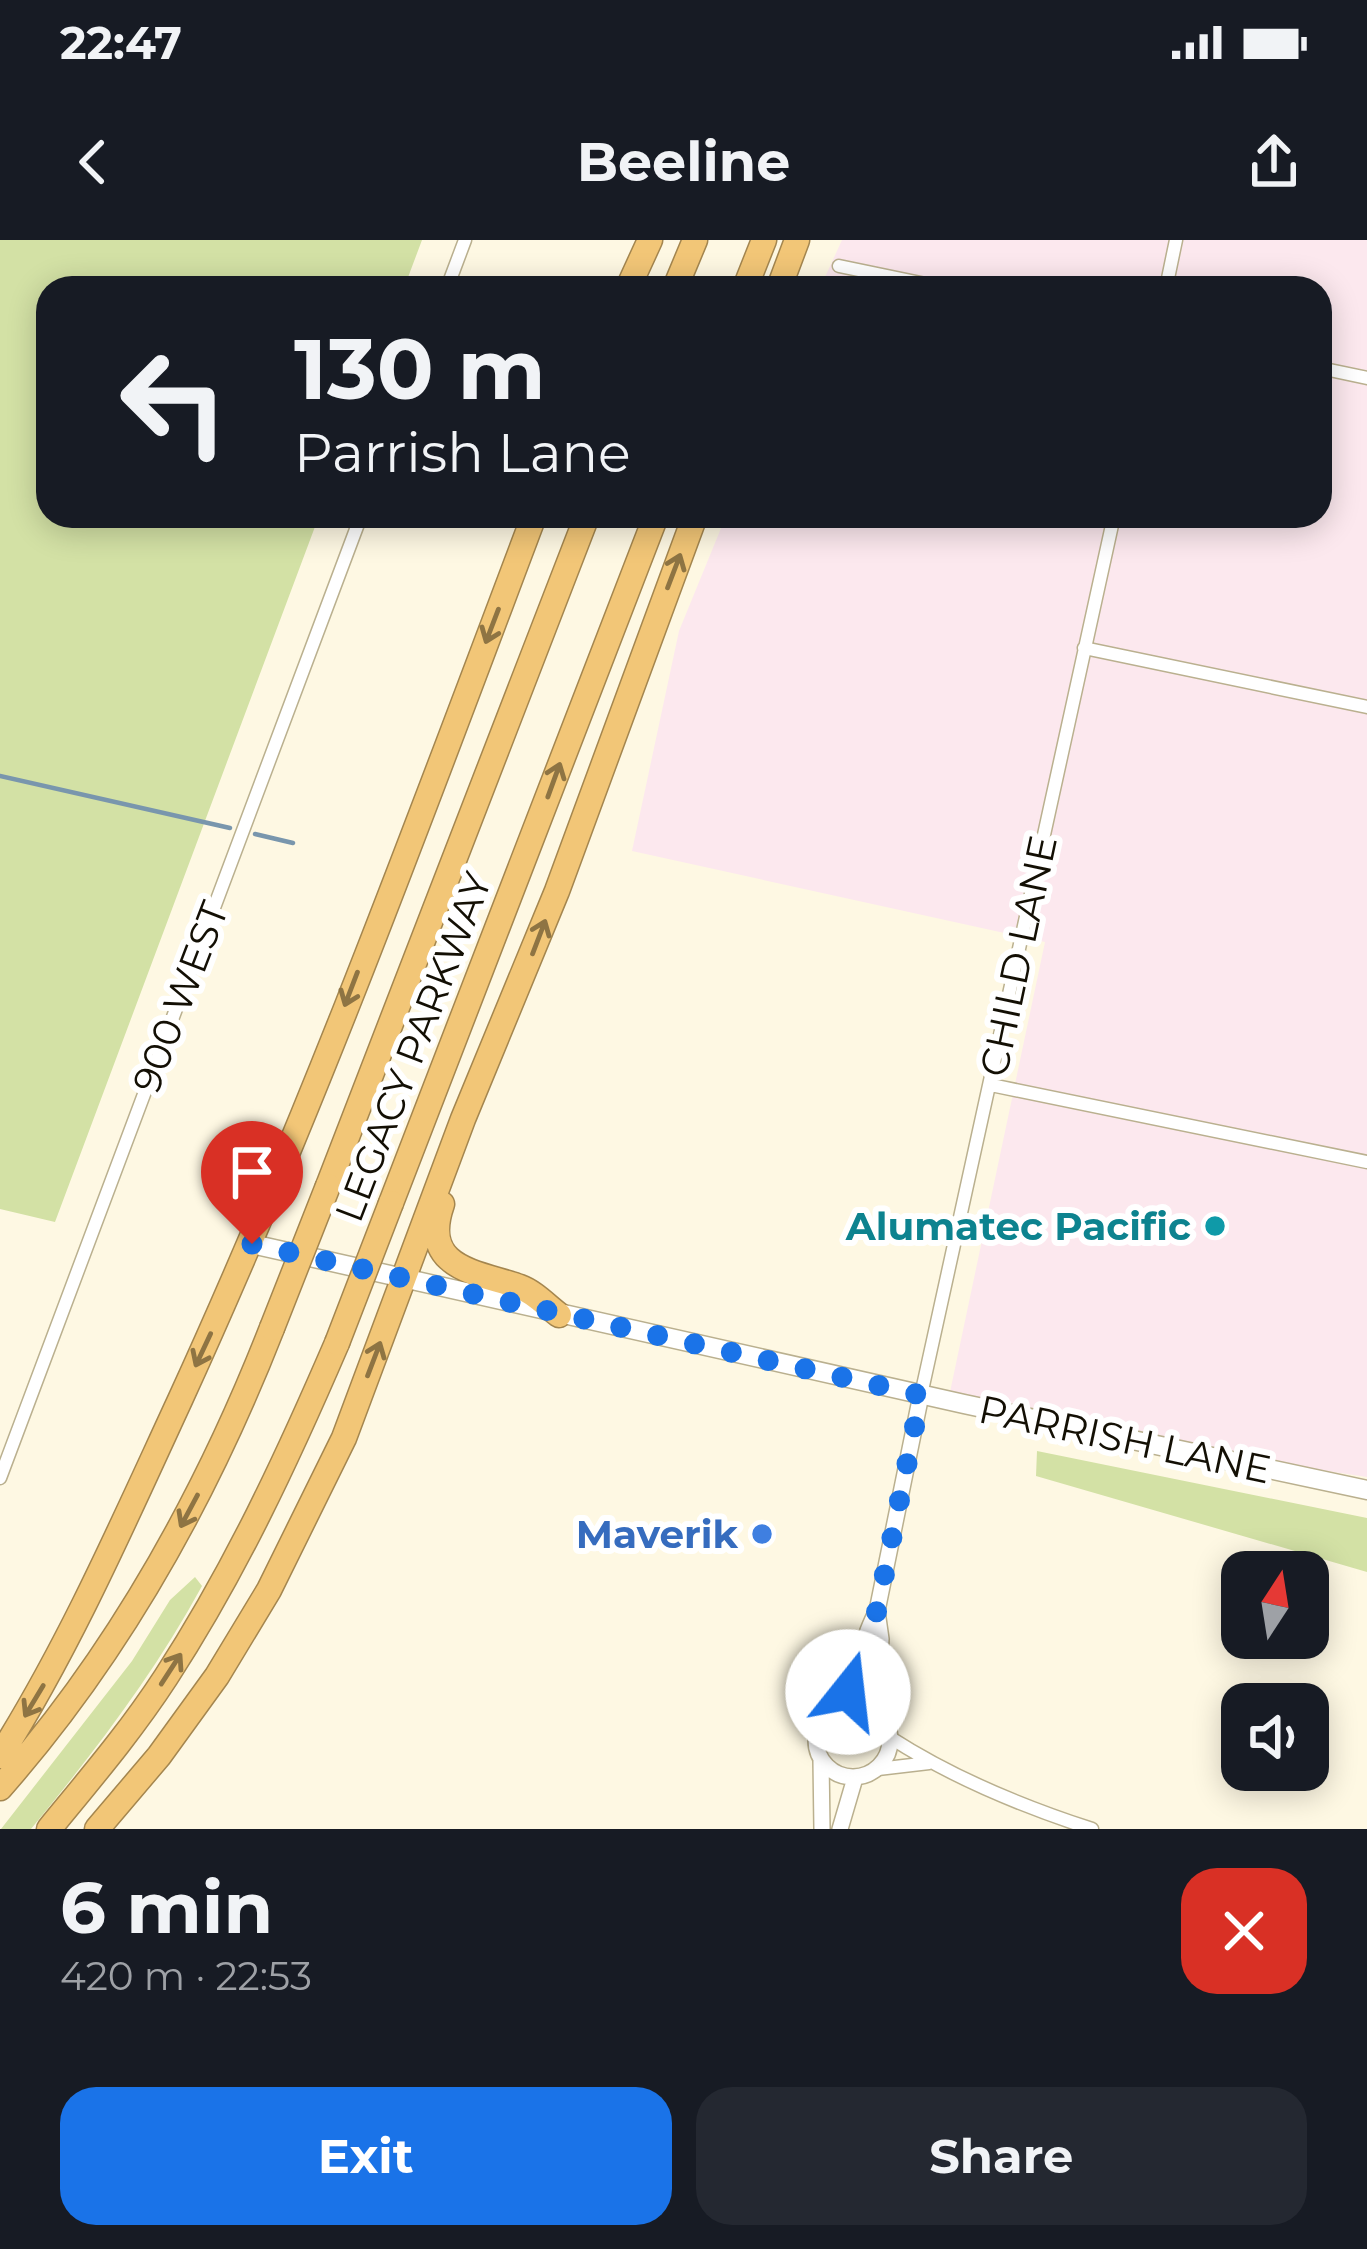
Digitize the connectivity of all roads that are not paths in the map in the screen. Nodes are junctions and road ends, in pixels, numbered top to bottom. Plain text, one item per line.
1 (465, 240) edge
2 (650, 240) edge
3 (695, 240) edge
4 (764, 240) edge
5 (797, 240) edge
6 (1176, 240) edge
7 (839, 266) dead end
8 (452, 276) edge
9 (634, 276) edge
10 (681, 276) edge
11 (750, 276) edge
12 (784, 276) edge
13 (887, 276) edge
14 (1168, 276) edge
15 (1332, 371) edge
16 (1367, 378) edge
17 (356, 528) edge
18 (529, 528) edge
19 (582, 528) edge
20 (651, 528) edge
21 (691, 528) edge
22 (1111, 528) edge
23 (1084, 648) junction
24 (1367, 707) edge
25 (510, 1012) junction
26 (991, 1085) junction
27 (1367, 1162) edge
28 (425, 1221) junction
29 (252, 1244) junction
30 (404, 1280) junction
31 (495, 1300) junction
32 (559, 1315) junction
33 (921, 1395) junction
34 (0, 1478) edge
35 (1367, 1490) edge
36 (877, 1611) junction
37 (839, 1706) junction
38 (878, 1712) junction
39 (891, 1738) junction
40 (0, 1756) edge
41 (821, 1760) junction
42 (929, 1763) junction
43 (878, 1768) junction
44 (855, 1778) junction
45 (0, 1788) edge
46 (50, 1829) edge
47 (97, 1829) edge
48 (822, 1829) edge
49 (840, 1829) edge
50 (1092, 1829) edge

1 - 8 street
2 - 9 highway
3 - 10 highway
4 - 11 highway
5 - 12 highway
6 - 14 street
7 - 13 street
15 - 16 street
17 - 34 street, 900 WEST
18 -> 29 highway
19 -> 45 highway, LEGACY PARKWAY, bridge
46 -> 20 highway, LEGACY PARKWAY, bridge
25 -> 21 highway
22 - 23 street, CHILD LANE
23 - 24 street
23 - 26 street, CHILD LANE
25 - 28 highway
25 - 32 highway
26 - 27 street
26 - 33 street, CHILD LANE
28 - 30 highway
28 - 31 highway
29 - 30 main road, PARRISH LANE
29 -> 40 highway
30 - 31 main road, PARRISH LANE
47 -> 30 highway
31 - 32 main road, PARRISH LANE
32 - 33 main road, PARRISH LANE
33 - 35 main road, PARRISH LANE
33 - 36 street
36 - 37 street
36 - 38 street
37 - 38 street
37 - 41 street
38 - 39 street
39 - 42 street
39 - 43 street
41 - 44 street
41 - 48 street
42 - 43 street
42 - 50 street
43 - 44 street
44 - 49 street

